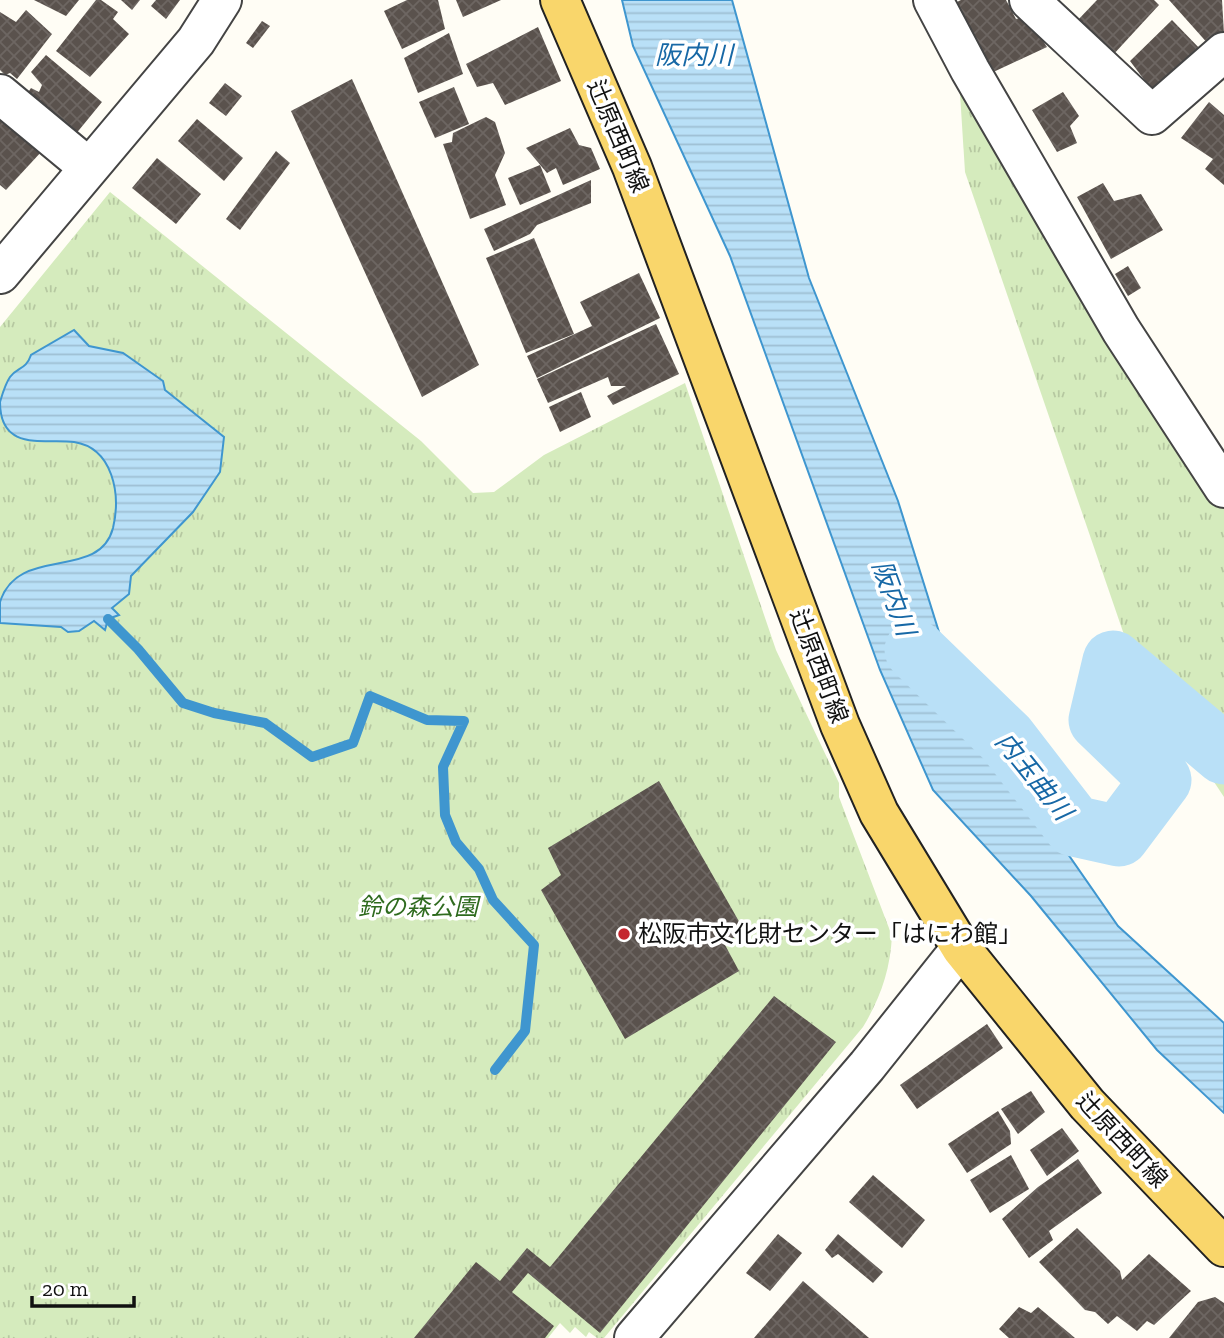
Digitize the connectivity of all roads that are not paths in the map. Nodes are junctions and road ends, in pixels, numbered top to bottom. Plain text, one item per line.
1 (222, 0) edge
2 (559, 0) edge
3 (933, 0) edge
4 (1028, 0) edge
5 (1224, 52) edge
6 (0, 94) edge
7 (88, 167) junction
8 (0, 274) edge
9 (1224, 488) edge
10 (961, 948) junction
11 (1224, 1247) edge
12 (634, 1338) edge

1 - 7 street
2 - 10 main road, 辻原西町線
3 - 9 street
4 - 5 street
6 - 7 street
7 - 8 street
10 - 11 main road, 辻原西町線
10 - 12 street

